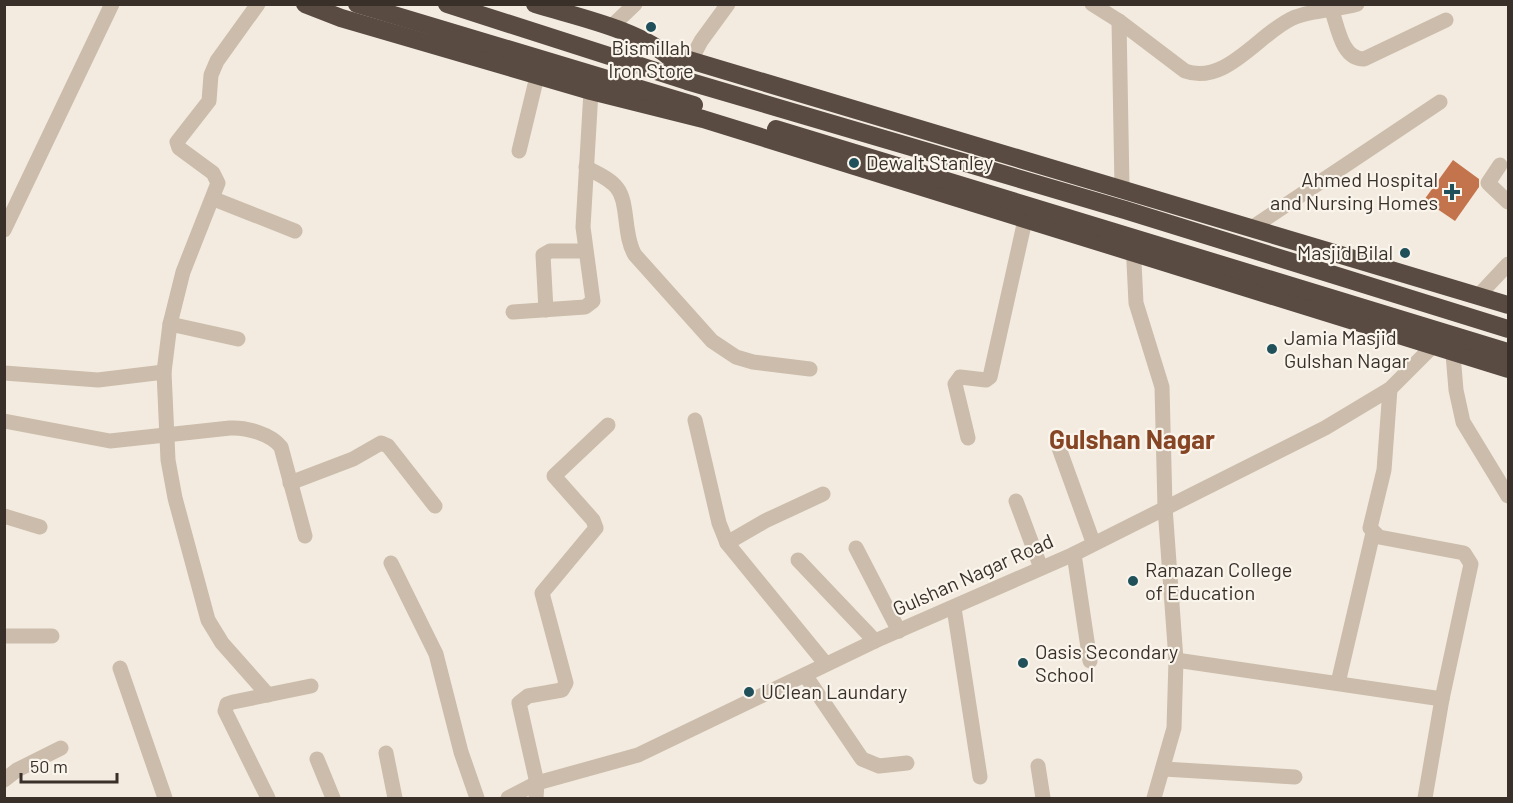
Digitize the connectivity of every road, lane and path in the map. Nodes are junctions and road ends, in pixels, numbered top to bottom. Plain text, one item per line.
1 (112, 4) edge
2 (258, 4) edge
3 (305, 4) edge
4 (357, 4) edge
5 (447, 4) edge
6 (535, 4) edge
7 (635, 4) edge
8 (729, 4) edge
9 (1092, 4) edge
10 (1357, 4) edge
11 (1323, 10) edge
12 (1446, 20) dead end
13 (1119, 21) junction
14 (611, 27) junction
15 (666, 53) junction
16 (691, 60) junction
17 (539, 67) junction
18 (687, 81) junction
19 (591, 91) junction
20 (1440, 102) dead end
21 (519, 151) dead end
22 (1500, 165) dead end
23 (586, 167) junction
24 (1122, 187) junction
25 (214, 199) junction
26 (1509, 202) edge
27 (1025, 220) junction
28 (1253, 227) junction
29 (4, 230) edge
30 (295, 231) dead end
31 (1133, 245) junction
32 (585, 251) junction
33 (1509, 264) edge
34 (1409, 274) junction
35 (1479, 295) junction
36 (1403, 296) junction
37 (1509, 305) edge
38 (546, 310) junction
39 (513, 312) dead end
40 (170, 324) junction
41 (1509, 329) edge
42 (238, 339) dead end
43 (1432, 347) junction
44 (1509, 352) edge
45 (1453, 354) junction
46 (810, 369) dead end
47 (1509, 369) edge
48 (164, 372) junction
49 (4, 373) edge
50 (1390, 388) junction
51 (695, 420) dead end
52 (4, 421) edge
53 (608, 425) dead end
54 (167, 436) junction
55 (968, 438) dead end
56 (1059, 448) dead end
57 (290, 483) junction
58 (823, 495) dead end
59 (1508, 496) edge
60 (1016, 501) dead end
61 (435, 506) dead end
62 (1166, 507) junction
63 (4, 516) edge
64 (40, 526) dead end
65 (1373, 533) junction
66 (305, 536) dead end
67 (1093, 542) junction
68 (727, 543) junction
69 (856, 548) dead end
70 (1074, 554) junction
71 (798, 560) dead end
72 (391, 563) dead end
73 (1041, 568) junction
74 (954, 608) junction
75 (899, 631) junction
76 (4, 636) edge
77 (52, 636) dead end
78 (875, 640) junction
79 (1176, 660) junction
80 (1090, 661) dead end
81 (825, 663) junction
82 (120, 668) dead end
83 (805, 675) junction
84 (1338, 683) junction
85 (311, 686) dead end
86 (268, 694) junction
87 (1442, 699) junction
88 (61, 748) dead end
89 (386, 753) dead end
90 (317, 759) dead end
91 (907, 763) dead end
92 (1038, 766) dead end
93 (1164, 769) junction
94 (980, 777) dead end
95 (1295, 777) dead end
96 (4, 780) edge
97 (537, 791) edge
98 (165, 798) edge
99 (268, 798) edge
100 (333, 798) edge
101 (395, 798) edge
102 (477, 798) edge
103 (508, 798) edge
104 (1043, 798) edge
105 (1154, 798) edge
106 (1425, 798) edge

1 - 29 street
2 - 25 street
3 - 17 highway
4 - 17 highway
5 - 18 highway
6 - 14 highway
7 - 14 street
8 - 16 street
9 - 13 street
10 - 11 street
11 - 12 street
11 - 13 street
13 - 24 street
14 - 15 highway
15 - 16 highway
15 - 18 highway
16 - 24 highway
17 - 19 highway
17 - 21 street
17 - 31 highway
18 - 36 highway
19 - 23 street
19 - 27 highway
20 - 28 street
22 - 26 street
23 - 32 street
23 - 46 street
24 - 28 highway
25 - 30 street
25 - 40 street
27 - 31 highway
27 - 55 street
28 - 34 highway
31 - 43 highway
31 - 44 highway
31 - 62 street
32 - 38 street
32 - 38 street
33 - 35 street
34 - 35 highway
34 - 36 street
35 - 37 highway
36 - 41 highway
38 - 39 street
40 - 42 street
40 - 48 street
43 - 45 highway
43 - 50 street, Gulshan Nagar Road
45 - 47 highway
45 - 59 street
48 - 49 street
48 - 54 street
50 - 62 street, Gulshan Nagar Road
50 - 65 street
51 - 68 street
52 - 54 street
53 - 97 street
54 - 57 street
54 - 86 street
56 - 67 street
57 - 61 street
57 - 66 street
58 - 68 street
60 - 73 street
62 - 67 street, Gulshan Nagar Road
62 - 79 street
63 - 64 street
65 - 84 street
65 - 87 street
67 - 70 street, Gulshan Nagar Road
68 - 81 street
69 - 75 street
70 - 73 street, Gulshan Nagar Road
70 - 80 street
71 - 78 street
72 - 102 street
73 - 74 street, Gulshan Nagar Road
74 - 75 street, Gulshan Nagar Road
74 - 94 street
75 - 78 street, Gulshan Nagar Road
76 - 77 street
78 - 81 street, Gulshan Nagar Road
79 - 84 street
79 - 93 street
81 - 83 street, Gulshan Nagar Road
82 - 98 street
83 - 91 street
83 - 97 street, Gulshan Nagar Road
84 - 87 street
85 - 86 street
86 - 99 street
87 - 106 street
88 - 96 street
89 - 101 street
90 - 100 street
92 - 104 street
93 - 95 street
93 - 105 street
97 - 103 street, Gulshan Nagar Road

